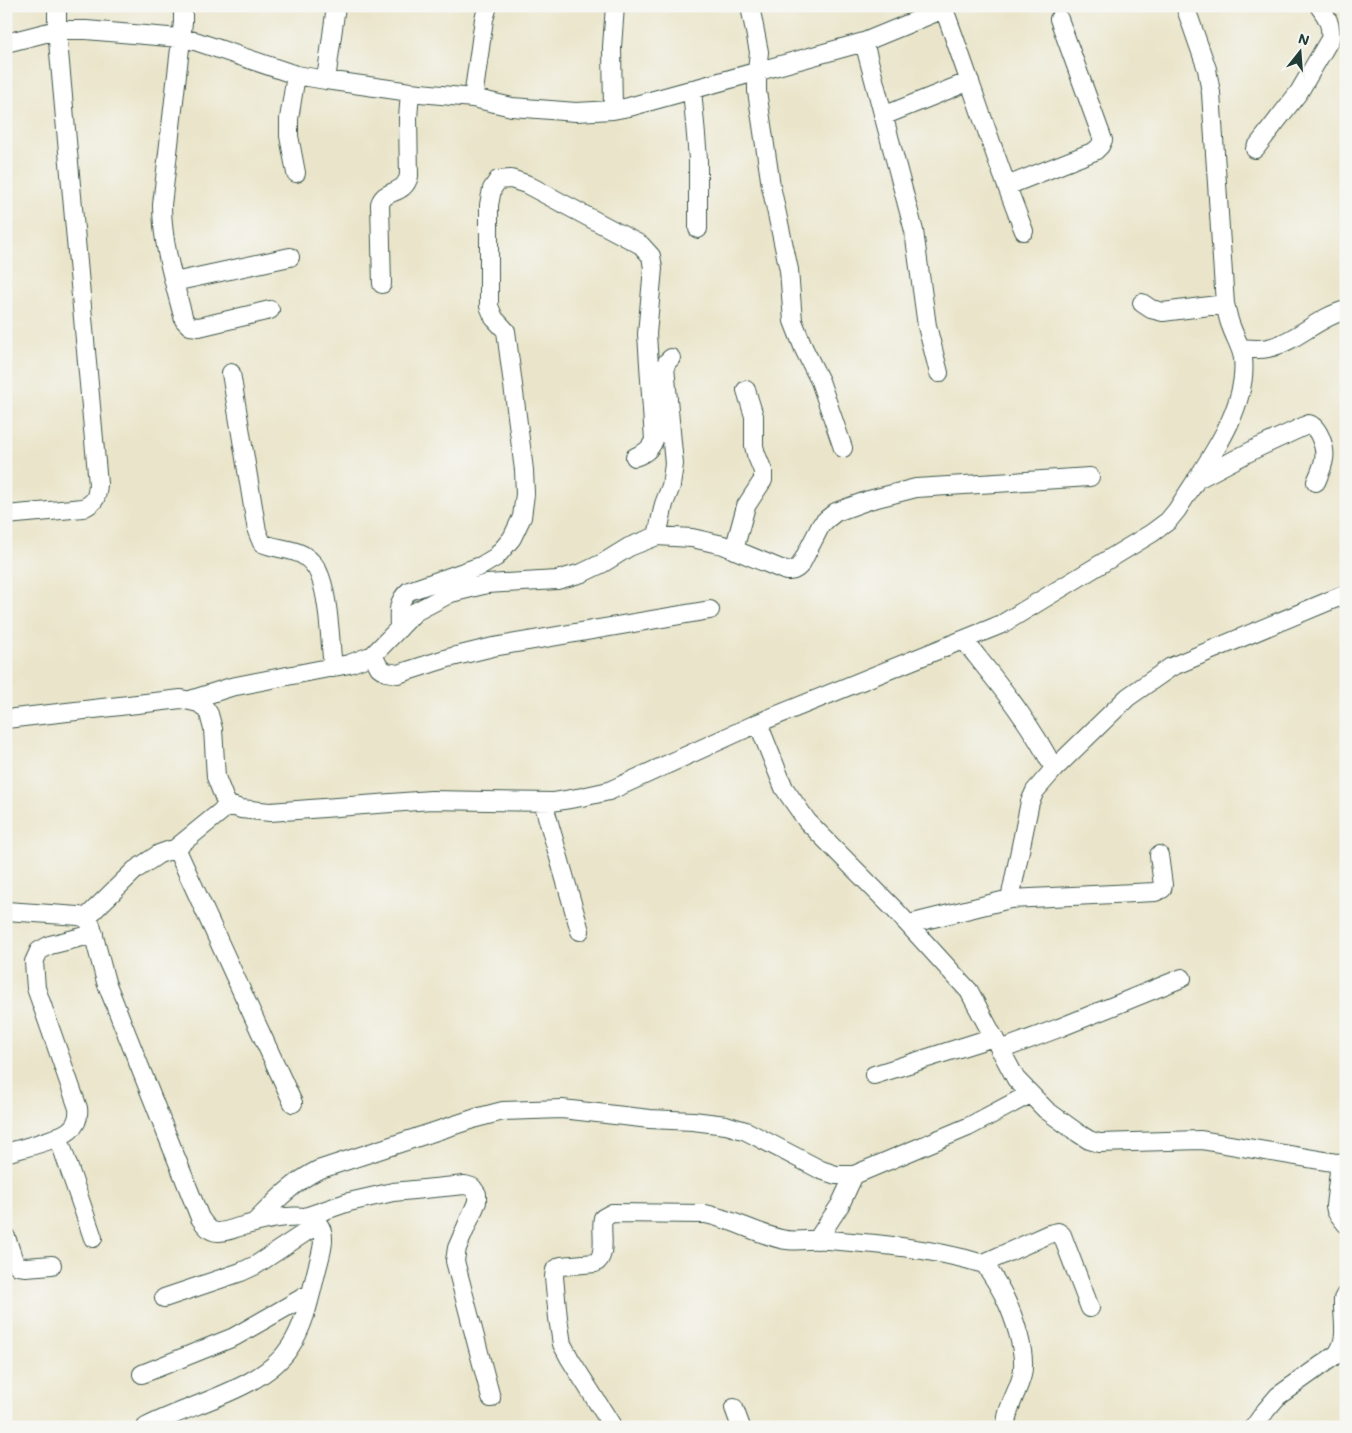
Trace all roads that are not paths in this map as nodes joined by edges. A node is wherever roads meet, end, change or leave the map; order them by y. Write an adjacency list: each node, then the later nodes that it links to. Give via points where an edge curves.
1 (57, 6): 11 (street)
2 (183, 6): 12 (street)
3 (336, 6): 17 (street)
4 (488, 6): 21 (street)
5 (615, 6): 22 (street)
6 (750, 6): 15 (street, via 759,52)
7 (1185, 6): 33 (street, via 1207,69 1211,93)
8 (1319, 6): 24 (street, via 1330,24 1330,39 1299,92)
9 (948, 17): 14 (street); 18 (street)
10 (1059, 19): 26 (street, via 1103,140 1096,151)
11 (57, 30): 12 (street); 13 (street); 46 (street, via 97,497 84,508)
12 (180, 38): 16 (street, via 195,40); 30 (street, via 162,205 162,224)
13 (6, 42)
14 (864, 42): 15 (street); 23 (street)
15 (757, 70): 19 (street); 41 (street, via 757,91 788,270 793,321 820,381)
16 (296, 75): 17 (street); 25 (street, via 289,120)
17 (326, 80): 20 (street)
18 (970, 81): 23 (street); 26 (street)
19 (692, 89): 22 (street); 27 (street, via 698,160)
20 (410, 92): 21 (street); 31 (street, via 409,176 403,188 386,196 380,204)
21 (473, 98): 22 (street, via 512,107 576,112)
22 (613, 110)
23 (883, 116): 39 (street, via 914,231 927,326)
24 (1255, 149)
25 (296, 173)
26 (1007, 186): 28 (street)
27 (698, 229)
28 (1024, 231)
29 (290, 257): 30 (street)
30 (174, 282): 34 (street, via 184,320 190,326 199,327)
31 (382, 284)
32 (1142, 303): 33 (street, via 1163,312)
33 (1225, 304): 36 (street)
34 (270, 310)
35 (1346, 310): 36 (street, via 1269,348)
36 (1241, 348): 44 (street, via 1243,375 1237,404 1230,424)
37 (671, 358): 47 (street, via 665,367 674,464)
38 (231, 373): 54 (street, via 257,531 262,543 301,554 312,562 320,575)
39 (939, 373)
40 (746, 390): 48 (street, via 754,416 756,454 764,475 746,506)
41 (843, 448)
42 (635, 457): 51 (street, via 651,448 654,440 647,334 653,268 651,256 642,245 526,184 510,179 498,180 492,189 489,205 489,306 494,318 506,331 524,470 522,517 512,538 496,557 481,566 409,590 401,598)
43 (1090, 476): 48 (street, via 916,488 869,500 826,518 801,564 792,571)
44 (1196, 481): 45 (street, via 1240,456 1309,424 1314,426 1324,452); 52 (street, via 1168,521 1152,533 1002,624)
45 (1316, 482)
46 (6, 515)
47 (657, 536): 48 (street, via 692,538); 51 (street, via 629,547 582,573 565,578 487,584 451,593 415,612)
48 (734, 550)
49 (1346, 594): 58 (street, via 1171,667 1128,697)
50 (710, 610): 53 (street, via 493,647 398,674 379,667)
51 (399, 629): 53 (street)
52 (964, 640): 57 (street); 58 (street, via 1025,719)
53 (373, 655): 54 (street)
54 (333, 668): 55 (street, via 231,687)
55 (190, 700): 56 (street); 60 (street, via 210,714 216,777)
56 (6, 719)
57 (758, 723): 59 (street, via 609,790); 65 (street, via 784,788 807,821)
58 (1054, 769): 63 (street, via 1030,802)
59 (544, 802): 60 (street, via 431,800 270,812); 67 (street)
60 (229, 805): 61 (street)
61 (176, 848): 66 (street, via 159,854 135,870); 72 (street)
62 (1159, 855): 63 (street, via 1162,890)
63 (1010, 899): 65 (street)
64 (6, 911): 66 (street, via 79,916)
65 (909, 924): 69 (street, via 970,991)
66 (90, 926): 73 (street, via 39,951 34,962 36,988 78,1108 76,1122 70,1130); 78 (street, via 106,982 200,1218 213,1232)
67 (580, 931)
68 (1182, 978): 69 (street, via 1059,1028)
69 (997, 1043): 70 (street); 71 (street, via 1016,1079)
70 (874, 1075)
71 (1030, 1094): 75 (street, via 1078,1133 1099,1143 1201,1140); 76 (street, via 968,1126)
72 (293, 1103)
73 (58, 1136): 74 (street); 81 (street)
74 (6, 1153)
75 (1343, 1162): 79 (street, via 1335,1206)
76 (854, 1175): 78 (street, via 836,1175 821,1170 746,1131 726,1125 562,1109 503,1111 318,1170 290,1188); 82 (street, via 840,1205)
77 (312, 1220): 78 (street, via 295,1216); 85 (street, via 322,1230 322,1251); 87 (street, via 256,1265); 90 (street, via 350,1202 393,1192 472,1187 477,1194 477,1202 457,1248 456,1261)
78 (254, 1223)
79 (1346, 1224)
80 (6, 1237): 84 (street, via 18,1266)
81 (93, 1238)
82 (817, 1240): 83 (street, via 922,1250); 92 (street, via 782,1239 705,1214 606,1215 602,1222 600,1261 561,1266 555,1270 554,1277 562,1344)
83 (984, 1263): 88 (street, via 1058,1232 1062,1235); 95 (street, via 1005,1297 1023,1352 1024,1367 1007,1413)
84 (52, 1265)
85 (311, 1292): 89 (street, via 234,1337); 93 (street, via 303,1323 278,1364 253,1381)
86 (1346, 1294): 96 (street, via 1343,1299 1344,1335 1337,1354 1278,1396)
87 (164, 1298)
88 (1090, 1308)
89 (142, 1374)
90 (491, 1398)
91 (734, 1408): 94 (street)
92 (611, 1424)
93 (146, 1427)
94 (741, 1427)
95 (1006, 1427)
96 (1254, 1427)

